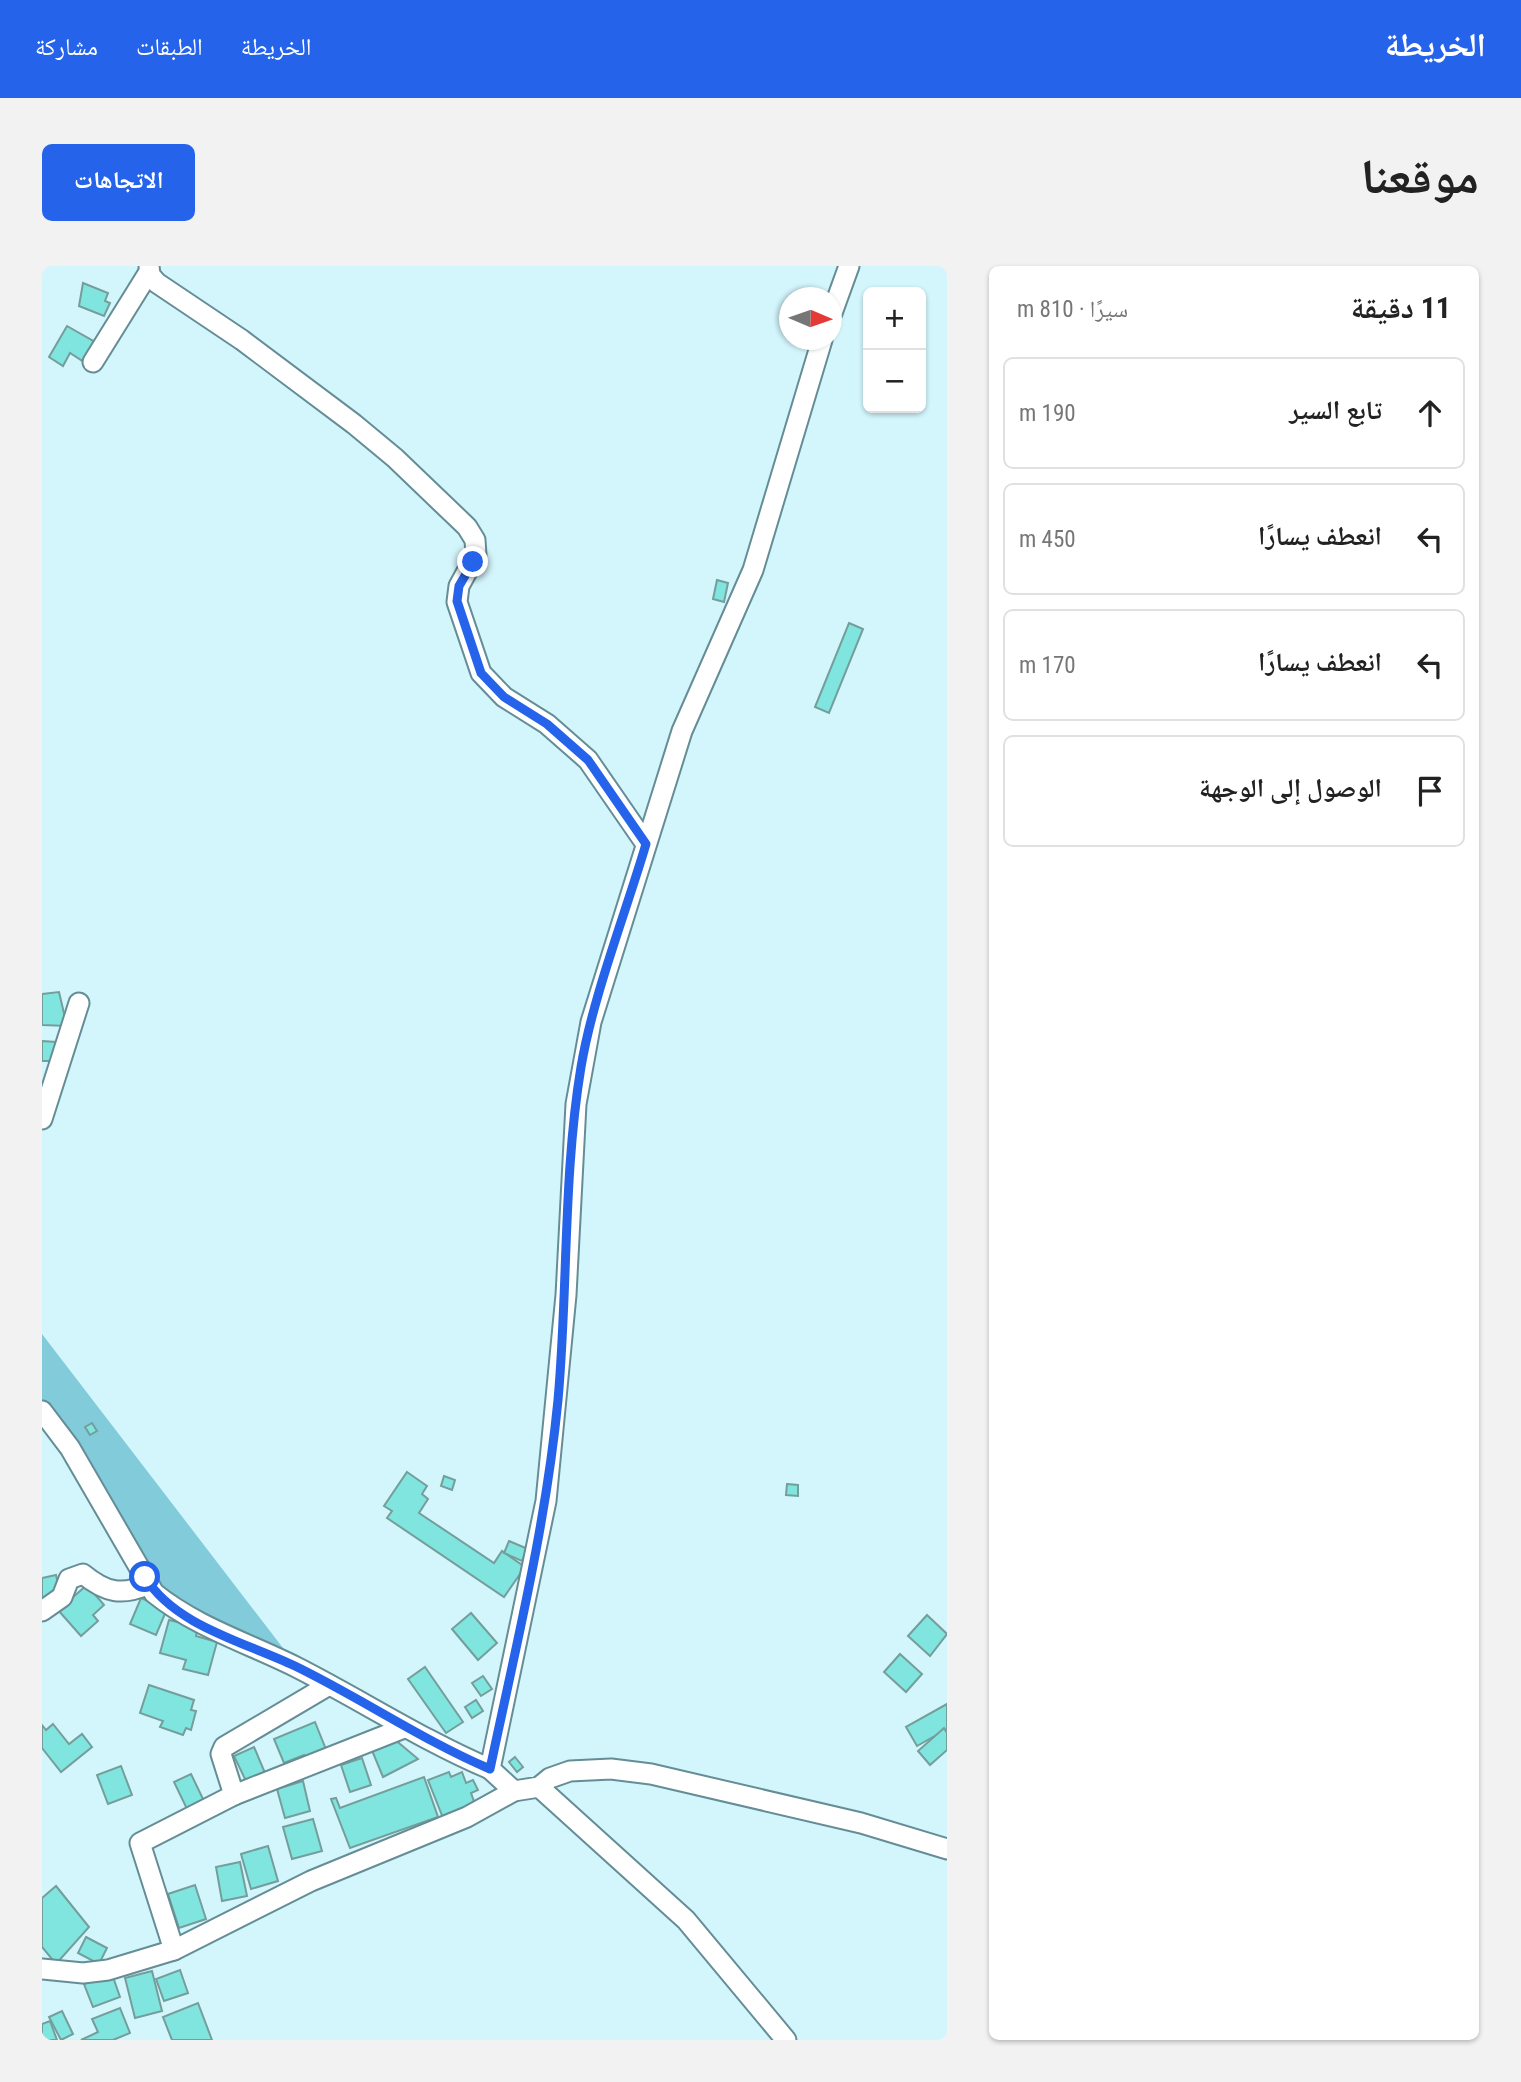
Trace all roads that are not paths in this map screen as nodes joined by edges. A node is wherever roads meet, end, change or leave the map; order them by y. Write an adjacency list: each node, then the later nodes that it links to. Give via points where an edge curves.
1 (849, 266): 3 (street)
2 (149, 269): 5 (street); 6 (street, via 157,283 354,424 467,527 475,540 476,555 459,586 457,601 481,673 504,697 538,718 588,760)
3 (841, 287)
4 (819, 350): 6 (street, via 753,570 682,732)
5 (93, 362)
6 (646, 844): 14 (street, via 581,1065 558,1401 546,1501)
7 (79, 1003): 8 (street)
8 (42, 1119)
9 (42, 1412): 10 (street, via 70,1448)
10 (149, 1584): 11 (street, via 130,1592 113,1592 83,1574 69,1579 62,1597); 12 (street, via 175,1610)
11 (42, 1611)
12 (329, 1685): 13 (street); 17 (street, via 224,1747 221,1754)
13 (404, 1728): 14 (street); 17 (street)
14 (490, 1769): 16 (street)
15 (539, 1787): 16 (street); 18 (street, via 570,1771 611,1769 651,1774 861,1823); 21 (street, via 686,1920)
16 (514, 1791): 19 (street, via 467,1817 311,1881)
17 (234, 1796): 19 (street, via 140,1843)
18 (947, 1849)
19 (174, 1950): 20 (street, via 108,1970)
20 (42, 1969)
21 (786, 2040)

